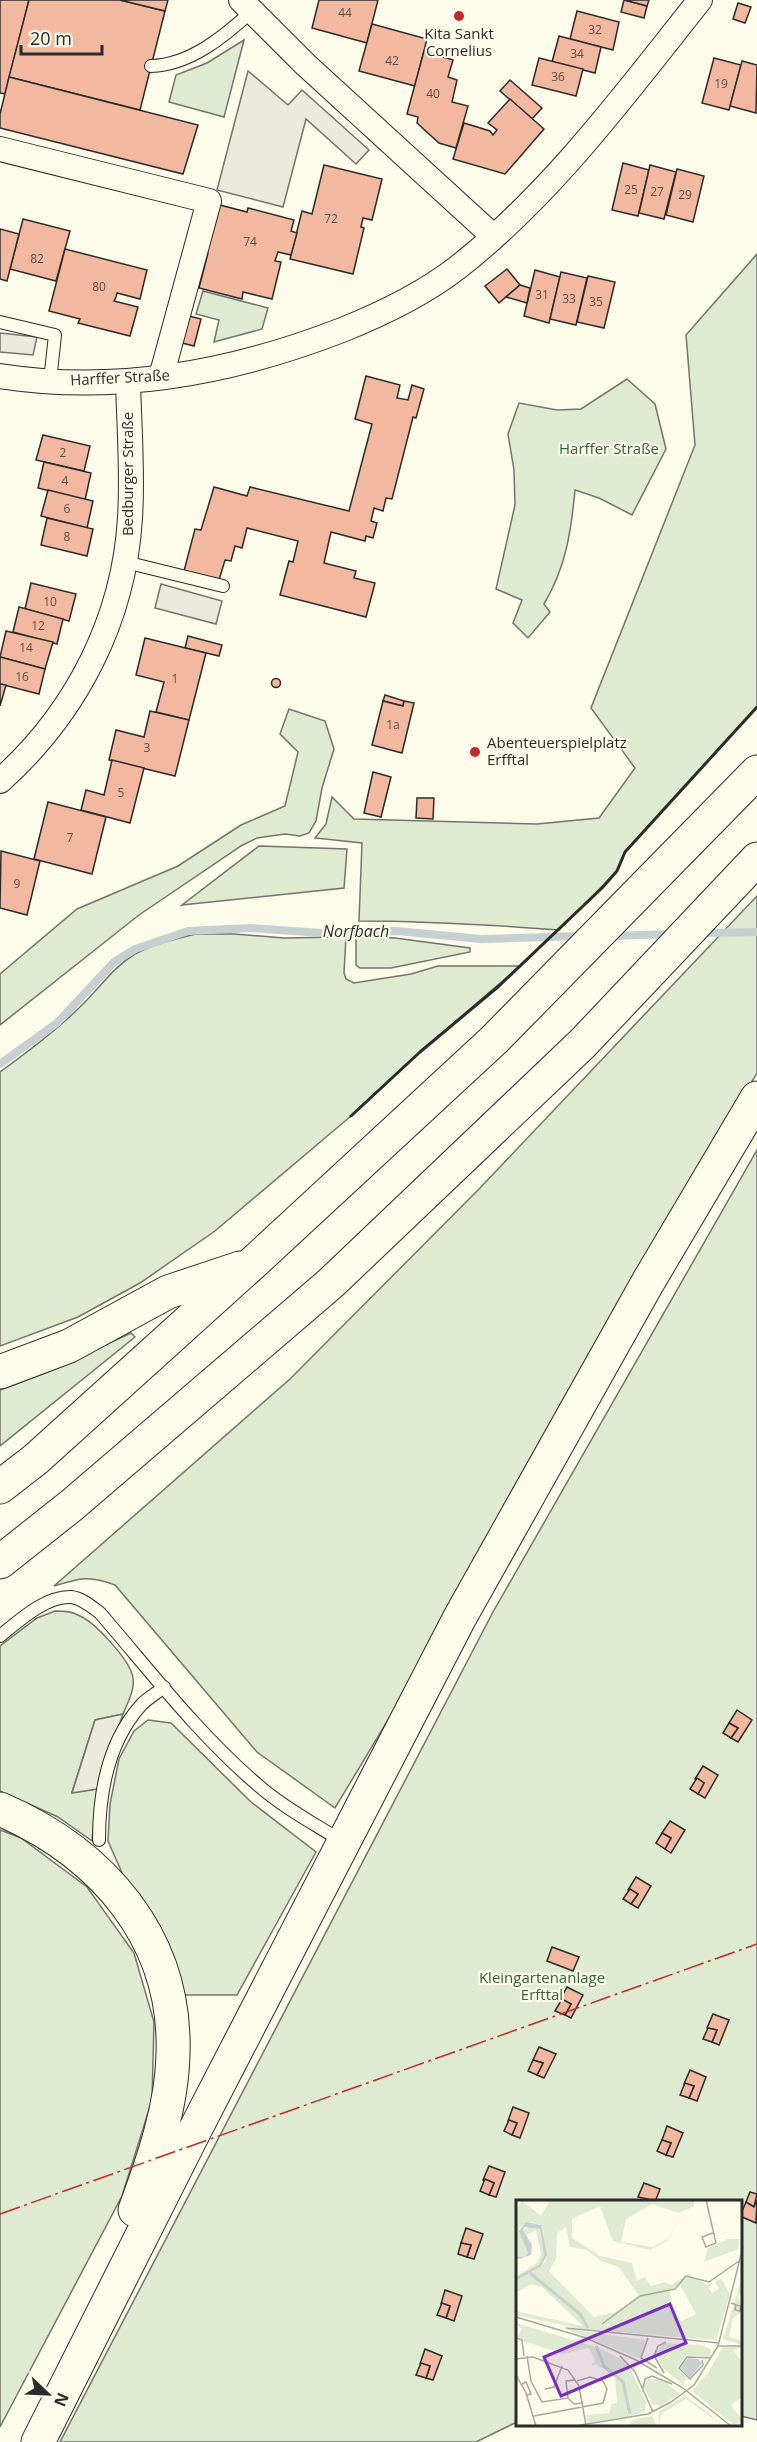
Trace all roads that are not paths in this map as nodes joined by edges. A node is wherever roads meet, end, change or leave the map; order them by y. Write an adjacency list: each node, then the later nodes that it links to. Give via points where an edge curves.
1 (700, 0): 5 (street, Harffer Straße, via 568,162)
2 (247, 6): 3 (lane, via 228,33 173,63); 5 (street)
3 (151, 66)
4 (0, 149): 8 (street, via 209,201)
5 (493, 236): 8 (street, Harffer Straße, via 456,268 379,315 256,358)
6 (0, 322): 9 (lane, via 56,335)
7 (0, 376): 9 (street, Harffer Straße)
8 (161, 377): 10 (street, Harffer Straße)
9 (50, 381): 10 (street, Harffer Straße)
10 (128, 381): 11 (street, Bedburger Straße, via 130,508)
11 (125, 561): 12 (lane); 14 (street, Bedburger Straße, via 108,627 86,673 40,742)
12 (224, 586)
13 (757, 772): 17 (highway, via 494,1040)
14 (0, 781)
15 (757, 859): 20 (highway, via 583,1043 331,1282)
16 (757, 1098): 25 (highway, via 552,1450 459,1619)
17 (253, 1263): 18 (highway, via 168,1292 69,1346); 19 (highway)
18 (0, 1372)
19 (0, 1487)
20 (0, 1562)
21 (0, 1636): 22 (lane, via 52,1601 72,1597 100,1613)
22 (164, 1687): 24 (lane, via 142,1704 121,1734 106,1771); 25 (lane, via 214,1745 259,1786)
23 (0, 1809): 26 (highway, via 55,1836 83,1858 117,1892 136,1919 165,1984 172,2019 173,2056 159,2135 132,2220)
24 (99, 1840)
25 (344, 1843): 27 (highway)
26 (14, 2442)
27 (38, 2442)

